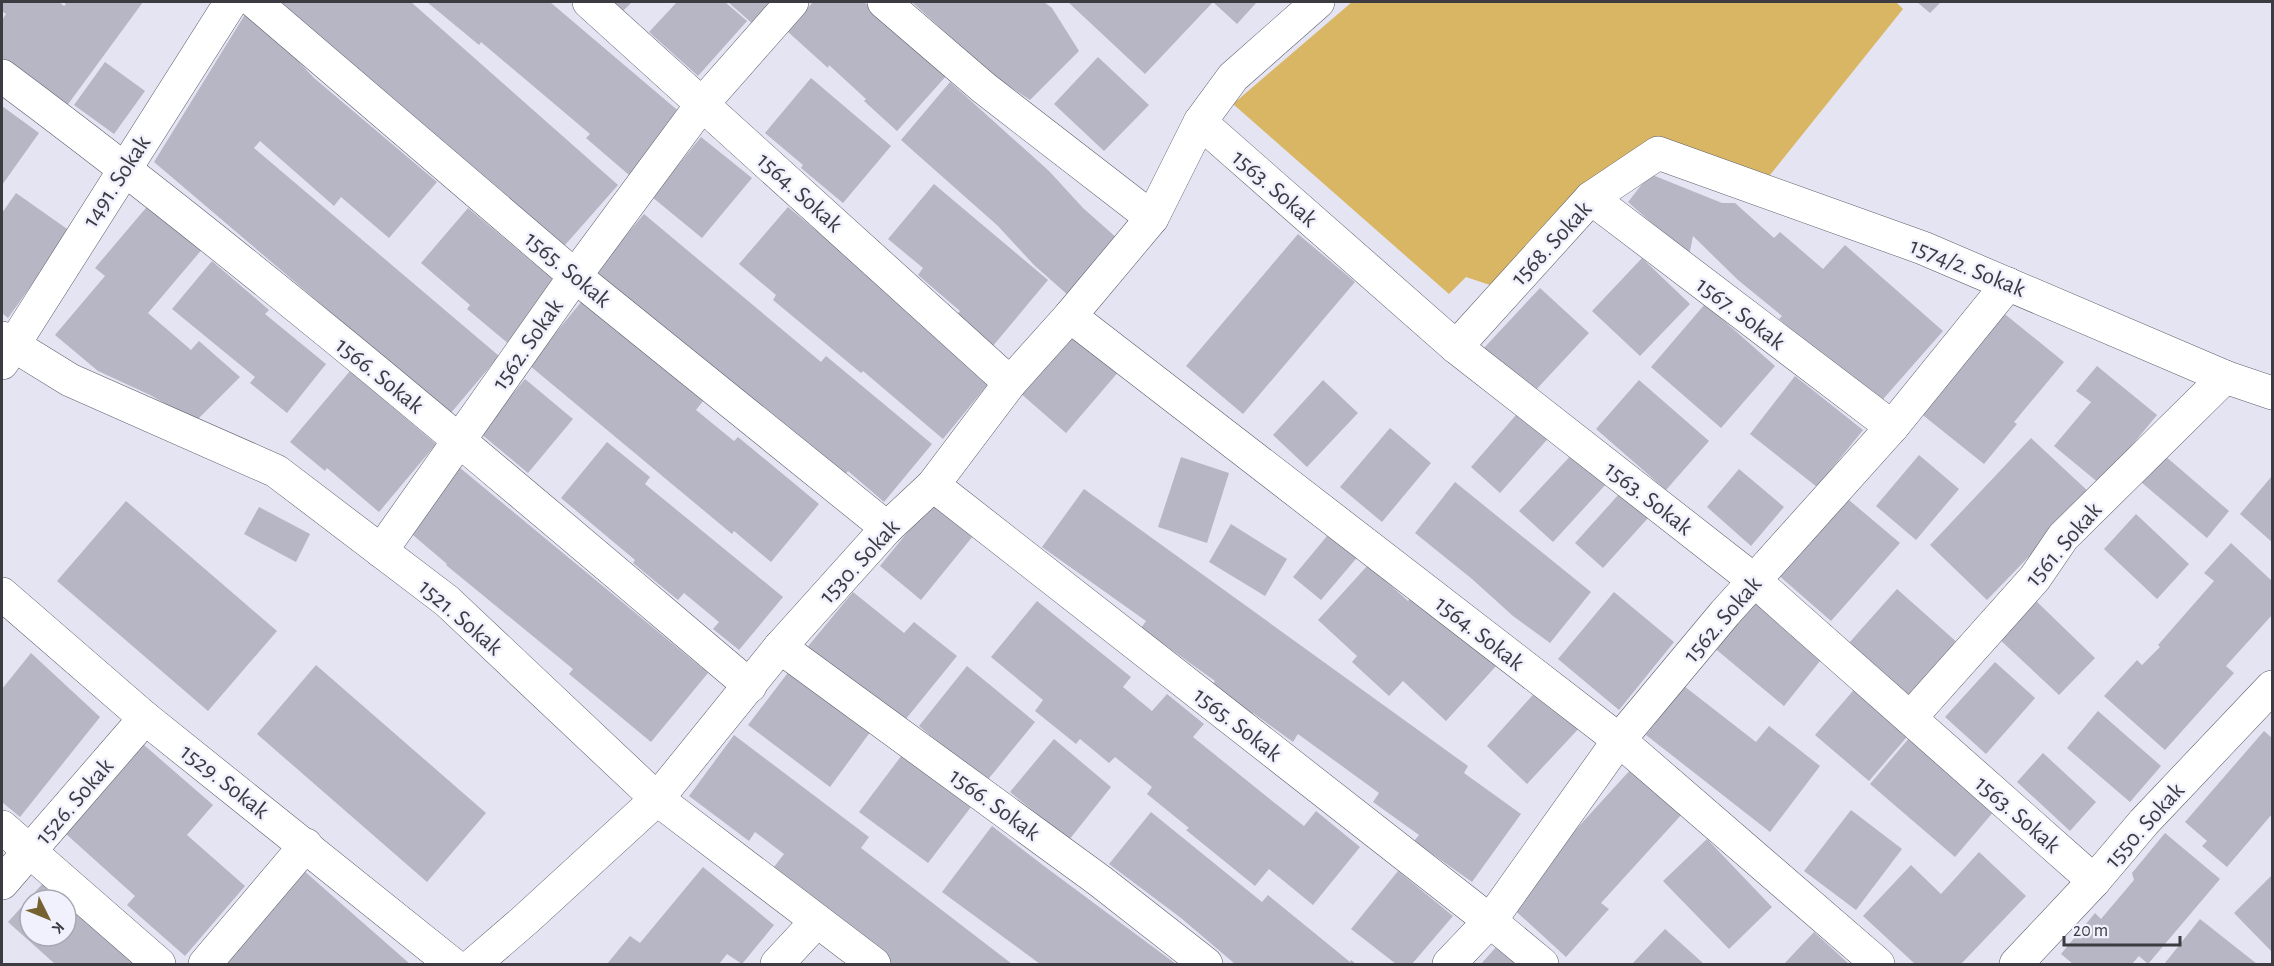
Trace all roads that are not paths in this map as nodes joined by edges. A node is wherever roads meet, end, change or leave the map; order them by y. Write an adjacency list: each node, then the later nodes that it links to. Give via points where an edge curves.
1 (231, 2): 11 (street, 1491. Sokak)
2 (255, 2): 14 (street, 1565. Sokak)
3 (589, 2): 8 (street, 1564. Sokak)
4 (792, 2): 8 (street, 1562. Sokak)
5 (884, 2): 13 (street, via 984,88)
6 (1318, 2): 9 (street, 1530. Sokak, via 1233,77)
7 (2, 76): 11 (street, 1566. Sokak)
8 (703, 103): 14 (street, 1562. Sokak); 20 (street, 1564. Sokak)
9 (1200, 122): 13 (street, 1530. Sokak); 17 (street, 1563. Sokak)
10 (1658, 153): 12 (street, 1568. Sokak); 15 (street, 1574/2. Sokak, via 1923,248)
11 (124, 167): 18 (street, 1491. Sokak); 23 (street, 1566. Sokak)
12 (1591, 198): 17 (street, 1568. Sokak); 22 (street, 1567. Sokak)
13 (1152, 218): 16 (street, 1530. Sokak)
14 (575, 276): 23 (street, 1562. Sokak); 25 (street, 1565. Sokak)
15 (2008, 284): 19 (street, 1574/2. Sokak); 22 (street, 1562. Sokak)
16 (1070, 316): 20 (street, 1530. Sokak); 34 (street, 1564. Sokak)
17 (1456, 347): 27 (street, 1563. Sokak)
18 (5, 349): 26 (street, 1521. Sokak, via 276,471)
19 (2225, 377): 21 (street, 1574/2. Sokak); 33 (street, 1561. Sokak, via 2063,537 2035,578)
20 (1010, 383): 24 (street, 1530. Sokak)
21 (2272, 393)
22 (1892, 427): 27 (street, 1562. Sokak)
23 (460, 441): 26 (street, 1562. Sokak); 30 (street, 1566. Sokak)
24 (933, 485): 25 (street, 1530. Sokak); 42 (street, 1565. Sokak)
25 (888, 528): 29 (street, 1530. Sokak)
26 (381, 551): 35 (street, 1521. Sokak, via 447,601)
27 (1755, 580): 33 (street, 1563. Sokak); 34 (street, 1562. Sokak)
28 (2, 594): 32 (street, 1529. Sokak)
29 (780, 647): 30 (street, 1530. Sokak); 49 (street, 1566. Sokak, via 1100,881)
30 (750, 686): 35 (street, 1530. Sokak)
31 (2272, 687): 39 (street, 1550. Sokak, via 2144,822)
32 (145, 718): 37 (street, 1529. Sokak); 38 (street, 1526. Sokak)
33 (1910, 718): 39 (street, 1563. Sokak)
34 (1618, 740): 42 (street, 1562. Sokak); 52 (street, 1564. Sokak)
35 (657, 798): 41 (street, 1521. Sokak); 46 (street, 1530. Sokak)
36 (2, 827): 38 (street)
37 (306, 845): 44 (street); 45 (street, 1529. Sokak)
38 (30, 852): 40 (street, 1526. Sokak); 43 (street)
39 (2094, 881): 53 (street, 1550. Sokak)
40 (2, 883)
41 (817, 921): 47 (street); 48 (street, 1521. Sokak)
42 (1490, 921): 50 (street, 1562. Sokak); 51 (street, 1565. Sokak)
43 (159, 964)
44 (205, 964)
45 (452, 964)
46 (474, 964)
47 (777, 964)
48 (874, 964)
49 (1206, 964)
50 (1449, 964)
51 (1542, 964)
52 (1878, 964)
53 (2016, 964)

